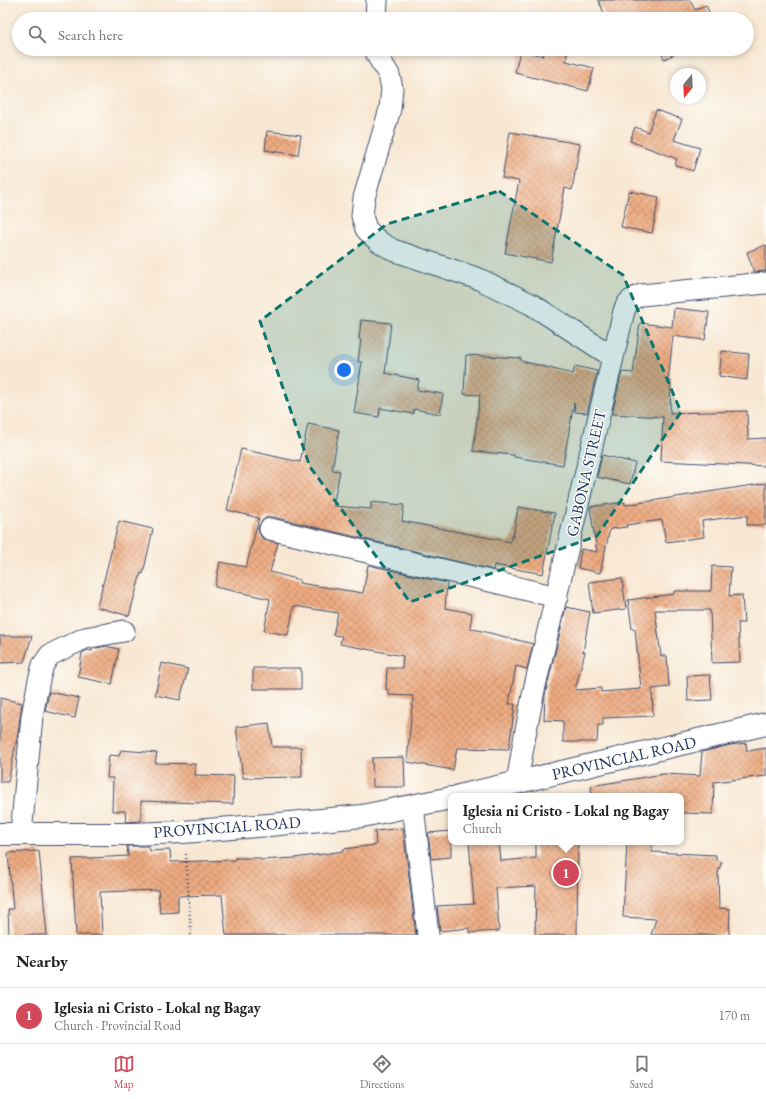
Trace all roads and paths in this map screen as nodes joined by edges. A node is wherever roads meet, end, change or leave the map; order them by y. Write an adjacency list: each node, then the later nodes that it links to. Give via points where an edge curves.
1 (377, 0): 2 (street)
2 (376, 12)
3 (377, 56): 5 (street, via 389,75 392,88 390,109 364,198 362,216 366,230 393,250 479,280 531,304)
4 (766, 284): 5 (street, GABONA STREET, via 641,295 633,298 627,303 624,311)
5 (613, 357): 7 (street, GABONA STREET)
6 (270, 529): 7 (street)
7 (557, 597): 10 (street, GABONA STREET, via 534,690)
8 (124, 631): 16 (street, via 85,638 50,655 43,665 32,716)
9 (766, 724): 10 (main road, PROVINCIAL ROAD)
10 (517, 783): 11 (main road, PROVINCIAL ROAD)
11 (472, 793)
12 (448, 799): 13 (main road, PROVINCIAL ROAD)
13 (413, 806): 14 (main road, PROVINCIAL ROAD, via 362,816); 18 (street)
14 (183, 832): 16 (main road, PROVINCIAL ROAD); 17 (path)
15 (0, 834): 16 (main road, PROVINCIAL ROAD)
16 (21, 834)
17 (191, 935)
18 (428, 935)

